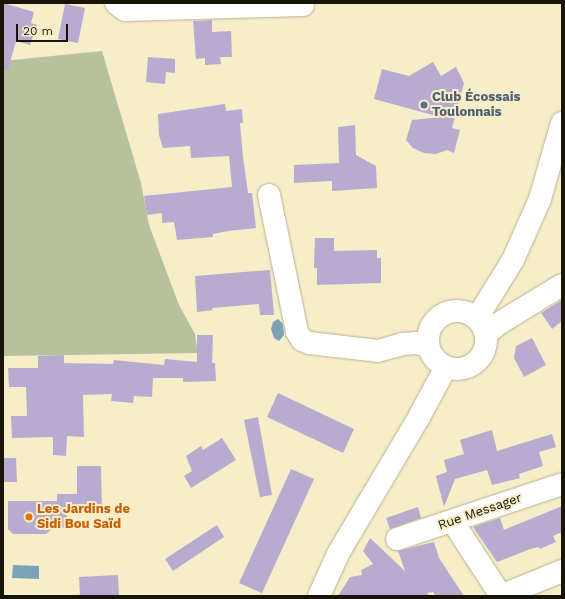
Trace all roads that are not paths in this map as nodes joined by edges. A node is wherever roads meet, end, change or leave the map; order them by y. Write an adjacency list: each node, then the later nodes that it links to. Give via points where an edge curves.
1 (116, 3): 2 (street, via 125,10)
2 (303, 5)
3 (562, 123): 6 (street, via 537,206)
4 (269, 195): 7 (street, via 297,332 302,340 309,343 378,350 403,344 416,343)
5 (562, 285): 6 (street, via 498,324)
6 (482, 327): 7 (street, via 463,311 443,313 435,319 428,331); 8 (street, via 482,355 475,363 466,368)
7 (428, 346): 8 (street, via 435,360)
8 (446, 367): 13 (street, via 339,552)
9 (562, 484): 10 (street, Rue Messager)
10 (453, 522): 11 (street, Rue Messager); 14 (street)
11 (397, 539)
12 (562, 572): 14 (street)
13 (319, 596)
14 (501, 596)

